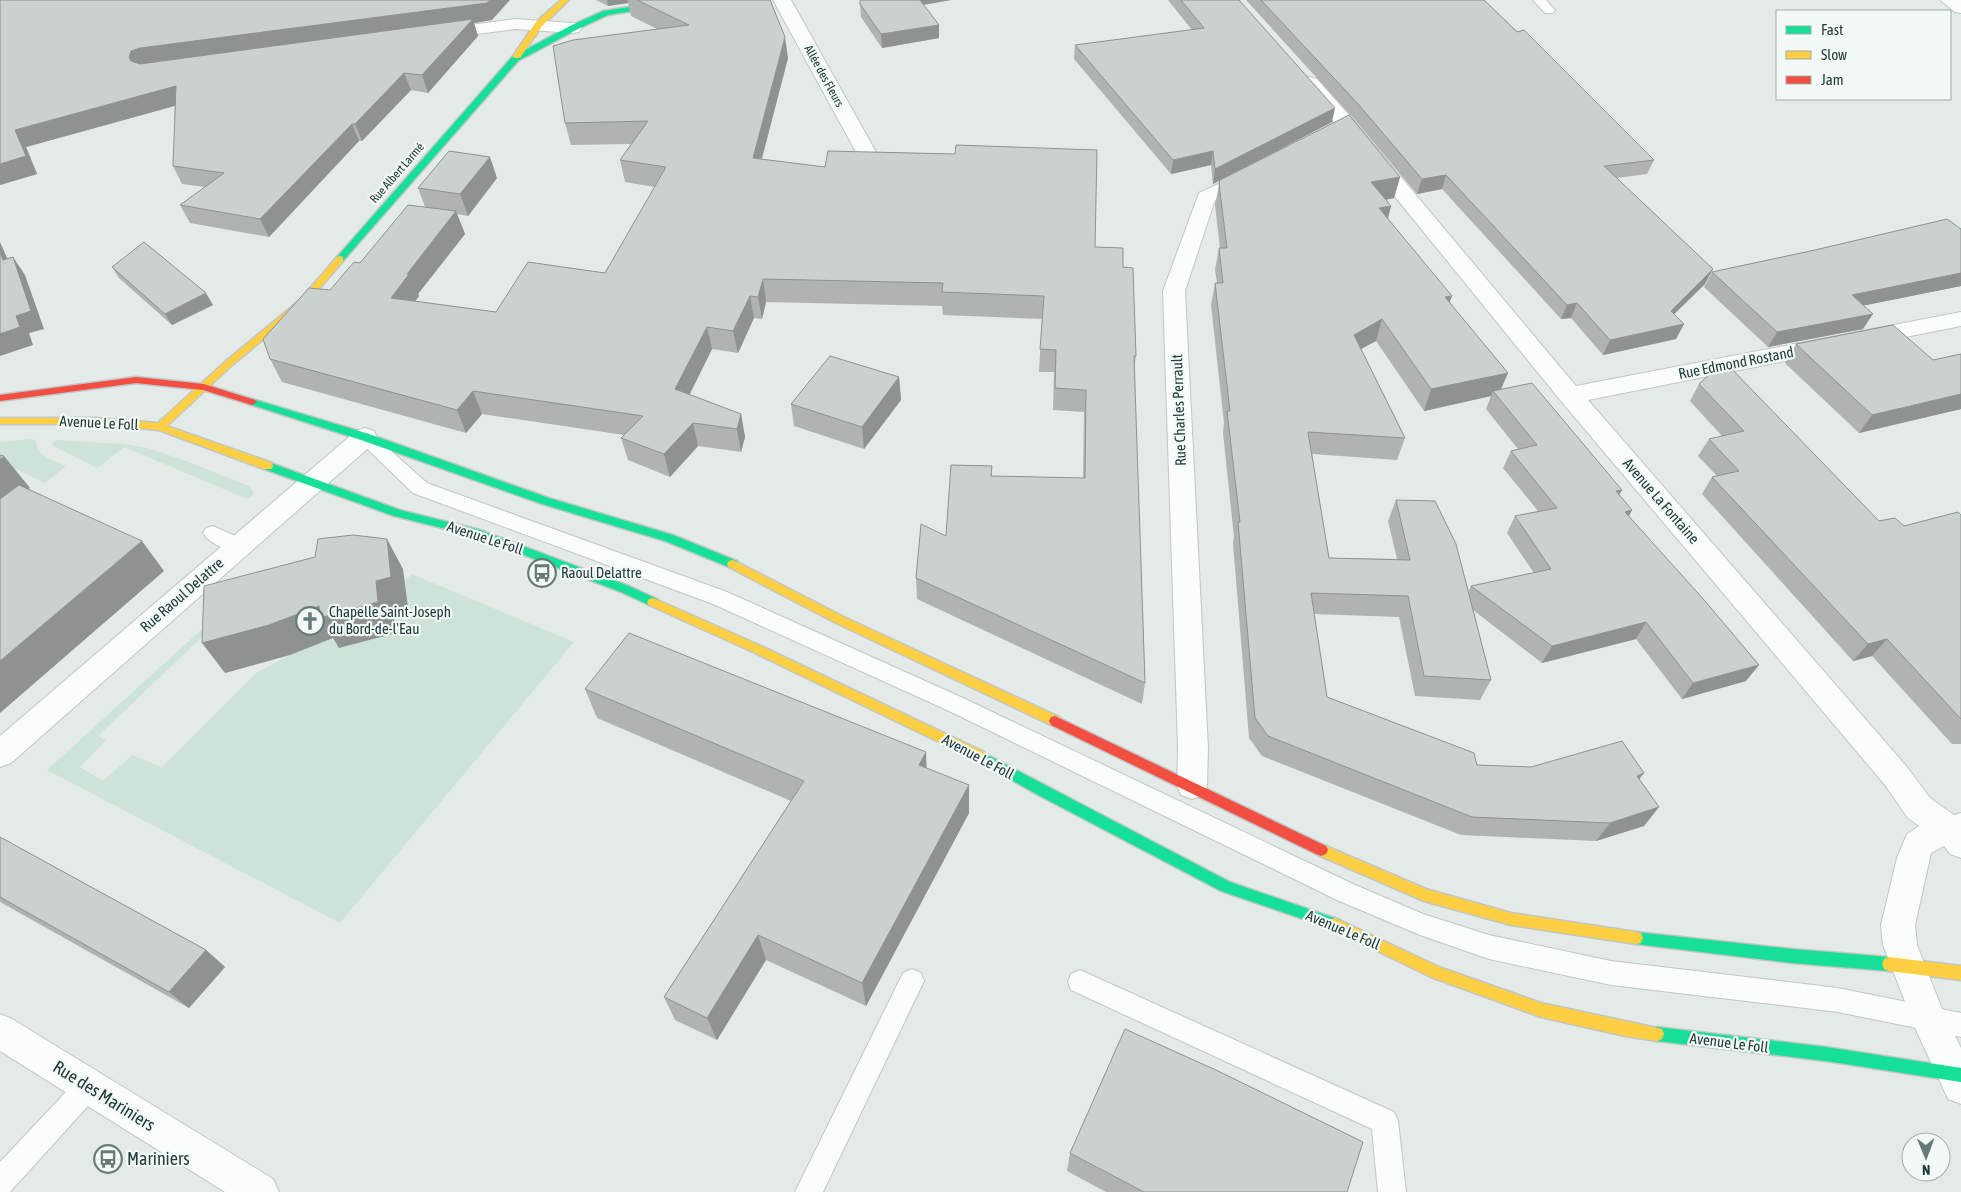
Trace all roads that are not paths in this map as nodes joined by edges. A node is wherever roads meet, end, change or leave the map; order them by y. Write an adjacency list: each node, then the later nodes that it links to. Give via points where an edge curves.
1 (689, 0): 8 (main road, Rue Albert Larmé)
2 (782, 0): 13 (street, Allée des Fleurs)
3 (1539, 0): 7 (lane)
4 (1949, 0): 5 (street)
5 (1961, 8)
6 (571, 10): 8 (main road, Rue Albert Larmé); 8 (main road); 9 (street); 9 (main road); 11 (main road, Rue Albert Larmé)
7 (1549, 10)
8 (606, 13)
9 (539, 24): 10 (street, via 515,24); 11 (main road)
10 (416, 37)
11 (515, 60): 16 (main road, Rue Albert Larmé, via 303,302)
12 (1294, 66): 17 (street, Avenue La Fontaine, via 1338,129)
13 (866, 152)
14 (1268, 166): 26 (street, Rue Charles Perrault, via 1206,198 1174,291)
15 (1961, 319): 17 (street, Rue Edmond Rostand)
16 (204, 386): 18 (main road, Avenue Le Foll, via 136,380); 20 (main road, Rue Albert Larmé); 21 (main road, Avenue Le Foll)
17 (1570, 395): 27 (street, Avenue La Fontaine, via 1896,776 1919,808)
18 (0, 398)
19 (0, 421): 20 (main road, Avenue Le Foll, via 94,421)
20 (160, 427): 22 (main road, Avenue Le Foll)
21 (365, 436): 22 (street, Rue Raoul Delattre); 26 (main road, Avenue Le Foll, via 546,501 669,538 744,569 840,620); 32 (lane, Avenue Le Foll, via 420,488 720,598 1160,801 1344,892 1420,924 1489,947 1611,972 1838,1000)
22 (315, 481): 24 (street, Rue Raoul Delattre); 34 (main road, Avenue Le Foll, via 398,512 476,533 625,589 980,756 1226,886 1325,920 1436,972 1541,1010 1625,1028 1826,1054)
23 (213, 533): 24 (lane)
24 (239, 546): 25 (street, Rue Raoul Delattre)
25 (0, 754)
26 (1192, 786): 28 (main road, Avenue Le Foll, via 1424,895 1511,919 1656,941)
27 (1958, 833): 28 (street, Avenue La Fontaine, via 1929,836 1918,844 1898,925)
28 (1907, 965): 29 (main road, Avenue Le Foll); 32 (street, Avenue La Fontaine)
29 (1961, 973)
30 (912, 981): 38 (lane)
31 (1080, 982): 39 (lane, via 1385,1121)
32 (1945, 1022): 34 (street, Avenue La Fontaine)
33 (0, 1031): 35 (street, Rue des Mariniers)
34 (1959, 1078)
35 (88, 1087): 36 (lane); 37 (street, Rue des Mariniers)
36 (0, 1182)
37 (260, 1192)
38 (808, 1192)
39 (1392, 1192)

